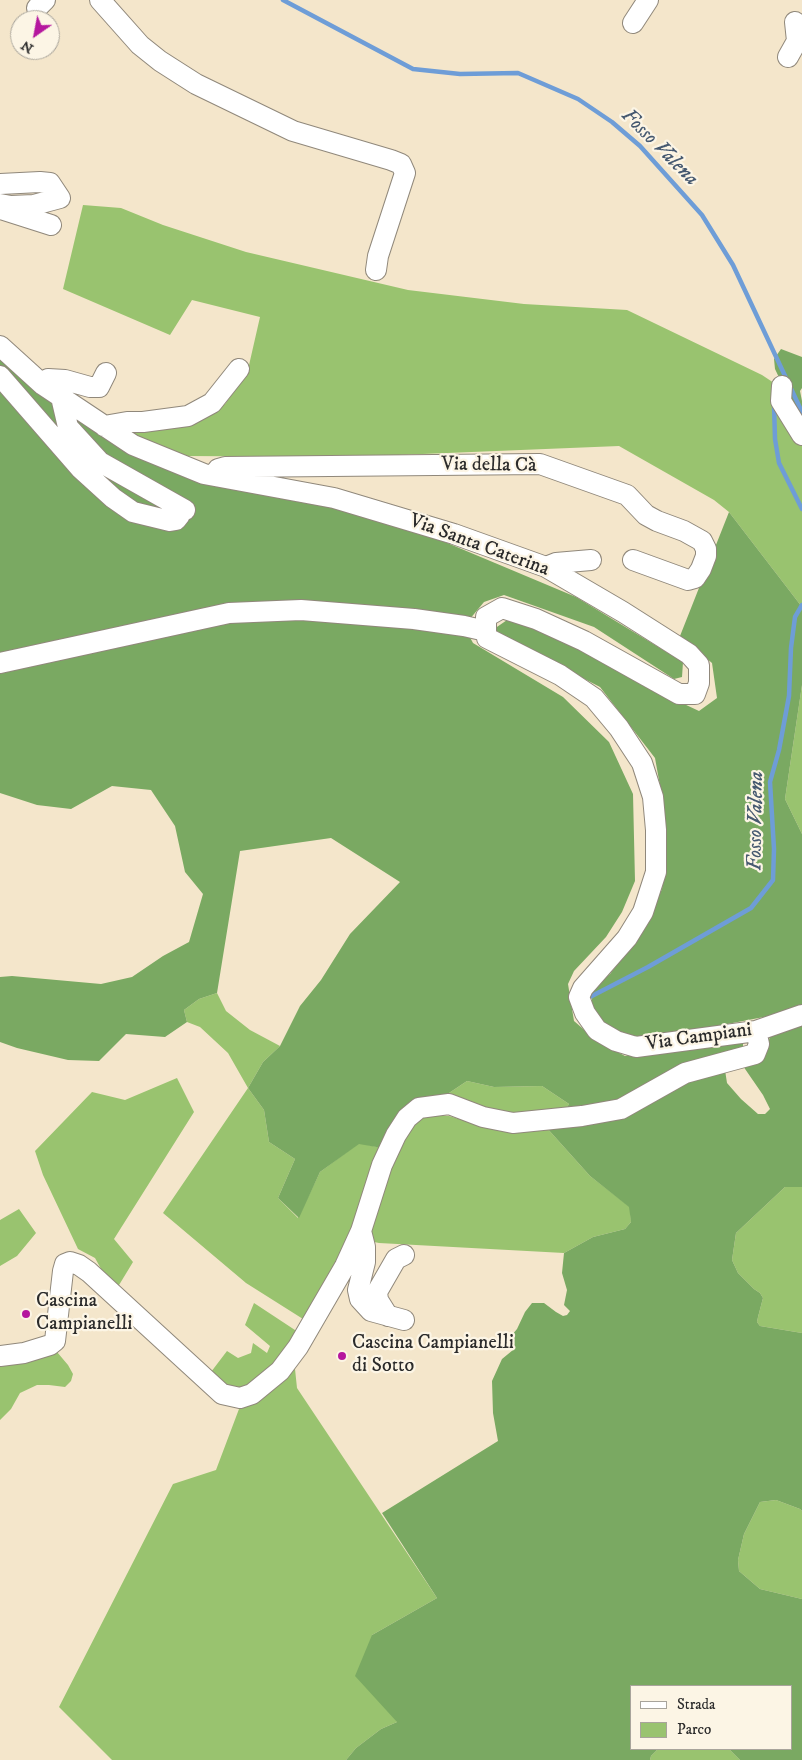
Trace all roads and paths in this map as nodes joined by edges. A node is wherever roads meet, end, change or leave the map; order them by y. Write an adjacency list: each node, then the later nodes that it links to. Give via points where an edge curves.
1 (100, 0): 10 (street, via 160,62 196,84 293,130 401,164 405,173)
2 (648, 0): 3 (street)
3 (633, 23)
4 (799, 24): 5 (street, via 797,41)
5 (788, 57)
6 (0, 184): 7 (street, via 50,183 60,198 34,205)
7 (0, 204)
8 (0, 208): 9 (street)
9 (51, 225)
10 (376, 270)
11 (0, 346): 15 (street, Via Santa Caterina)
12 (239, 369): 18 (street, via 212,403 188,416)
13 (106, 373): 15 (street, via 99,387 48,379)
14 (0, 376): 17 (street, via 80,468 113,498 133,512 176,520 182,508 100,462 68,427)
15 (43, 385): 17 (street, Via Santa Caterina)
16 (782, 386): 19 (street, via 781,401)
17 (61, 397): 18 (street, Via Santa Caterina)
18 (104, 426): 20 (street, Via Santa Caterina, via 133,445)
19 (802, 435)
20 (204, 474): 22 (street, Via della Cà, via 225,467 540,464 628,494 646,515 684,530 702,541 706,549 701,569 695,578 688,580); 23 (street, Via Santa Caterina, via 334,498 454,534)
21 (591, 560): 23 (street)
22 (634, 560)
23 (546, 567): 24 (street, Via Santa Caterina, via 689,654 699,666 695,694 679,694 670,690 584,641 502,608 486,617)
24 (486, 631): 25 (street, via 414,619 301,610 229,613); 27 (street, Via Campiani, via 487,638 560,675 594,698 620,728 642,762 653,796 656,872 643,912 627,938 575,998 585,1013 597,1030 636,1047)
25 (0, 663)
26 (802, 1015): 27 (street, Via Campiani)
27 (756, 1031): 28 (street, via 759,1044 755,1054 685,1073 621,1109 513,1123 483,1117 448,1104 420,1108 406,1118 396,1135 382,1165)
28 (361, 1232): 29 (street, via 366,1262 358,1290 360,1299 371,1311 396,1318 378,1300 377,1292 396,1259); 30 (street, via 298,1347 280,1371 252,1394 240,1398 222,1394 89,1272 70,1262 63,1271 55,1341 24,1353)
29 (404, 1255)
30 (0, 1356)

